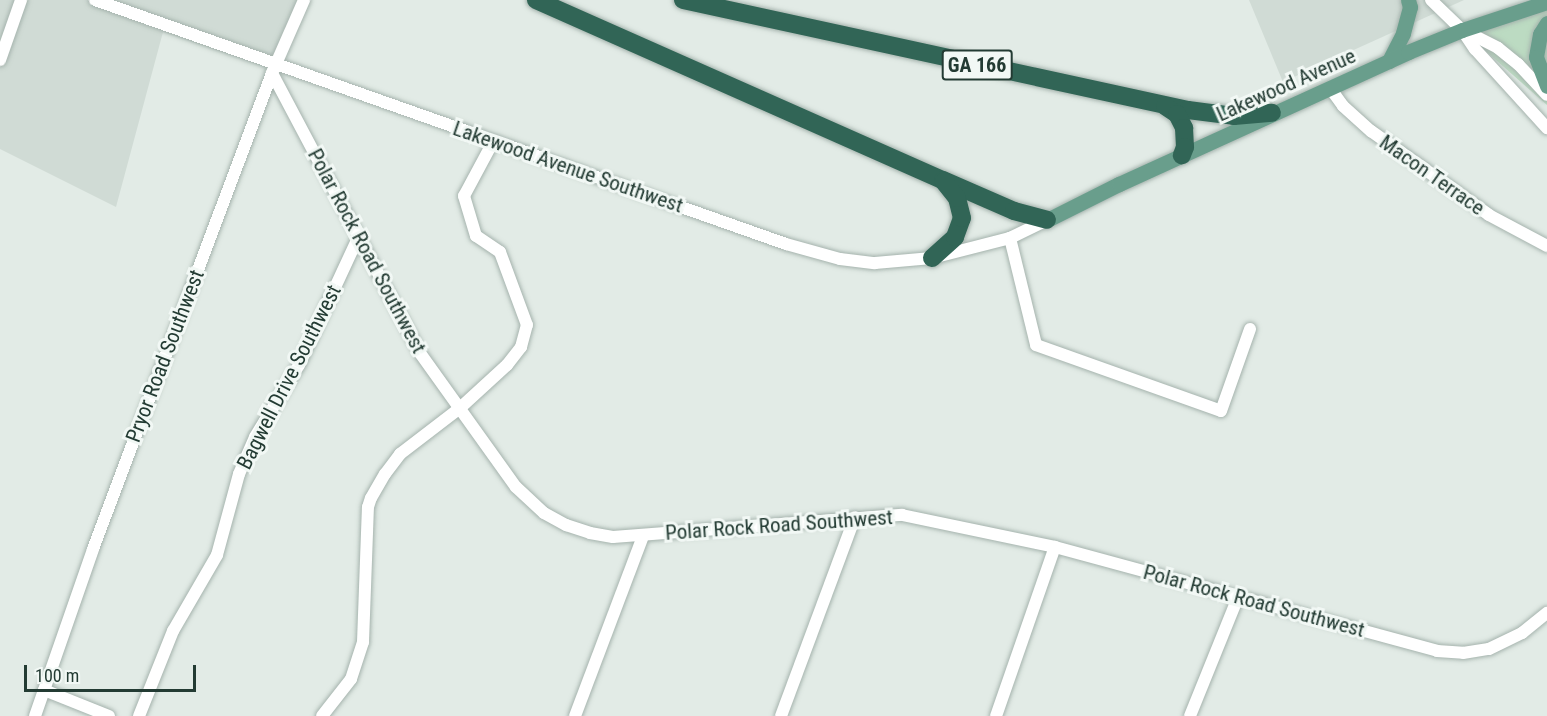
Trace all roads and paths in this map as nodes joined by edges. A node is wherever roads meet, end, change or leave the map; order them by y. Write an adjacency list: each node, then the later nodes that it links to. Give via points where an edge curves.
1 (21, 0): 11 (street)
2 (95, 0): 13 (street, Lakewood Avenue Southwest)
3 (304, 0): 13 (street, Pryor Road Southwest)
4 (536, 0): 22 (highway)
5 (683, 0): 17 (highway, GA 166)
6 (1408, 0): 12 (main road, via 1403,33)
7 (1431, 0): 10 (street)
8 (1547, 2): 10 (main road, Lakewood Avenue)
9 (1547, 23): 14 (main road, via 1540,34 1536,57)
10 (1462, 30): 12 (main road, Lakewood Avenue); 16 (street, via 1498,48); 19 (street)
11 (0, 60)
12 (1389, 61): 15 (main road, Lakewood Avenue)
13 (274, 68): 20 (street, Lakewood Avenue Southwest); 24 (street, Polar Rock Road Southwest); 35 (street, Pryor Road Southwest)
14 (1547, 86)
15 (1330, 88): 18 (main road, Lakewood Avenue); 26 (street, Macon Terrace, via 1343,106 1371,131 1489,215)
16 (1547, 95)
17 (1164, 105): 18 (highway, GA 166, via 1219,115); 21 (highway, via 1177,114 1184,128)
18 (1272, 113): 21 (main road, Lakewood Avenue)
19 (1547, 129)
20 (493, 142): 27 (street, Lakewood Avenue Southwest, via 826,255 874,263); 29 (street, via 464,196 476,236 500,252 527,325 514,356)
21 (1182, 155): 23 (main road, Lakewood Avenue)
22 (943, 180): 23 (highway, via 1009,209); 27 (highway, via 957,198 962,218 955,237)
23 (1047, 220): 25 (street, Lakewood Avenue Southwest)
24 (359, 236): 29 (street, Polar Rock Road Southwest, via 420,353); 38 (street, Bagwell Drive Southwest, via 299,365 255,437 239,474 217,555 172,631)
25 (1010, 238): 27 (street, Lakewood Avenue Southwest); 28 (street, via 1036,345 1221,411)
26 (1547, 246)
27 (932, 258)
28 (1250, 329)
29 (460, 408): 31 (street, Polar Rock Road Southwest, via 516,487 544,513 590,534); 39 (street, via 400,454 371,498 363,642 351,679)
30 (855, 517): 31 (street, Polar Rock Road Southwest); 32 (street, Polar Rock Road Southwest, via 902,515); 41 (street)
31 (643, 536): 40 (street)
32 (1055, 547): 33 (street, Polar Rock Road Southwest); 42 (street)
33 (1238, 597): 34 (street, Polar Rock Road Southwest, via 1437,651 1463,653 1506,642); 43 (street)
34 (1547, 613)
35 (44, 690): 36 (street, Pryor Road Southwest); 37 (street)
36 (35, 716)
37 (109, 716)
38 (139, 716)
39 (322, 716)
40 (575, 716)
41 (781, 716)
42 (996, 716)
43 (1190, 716)

